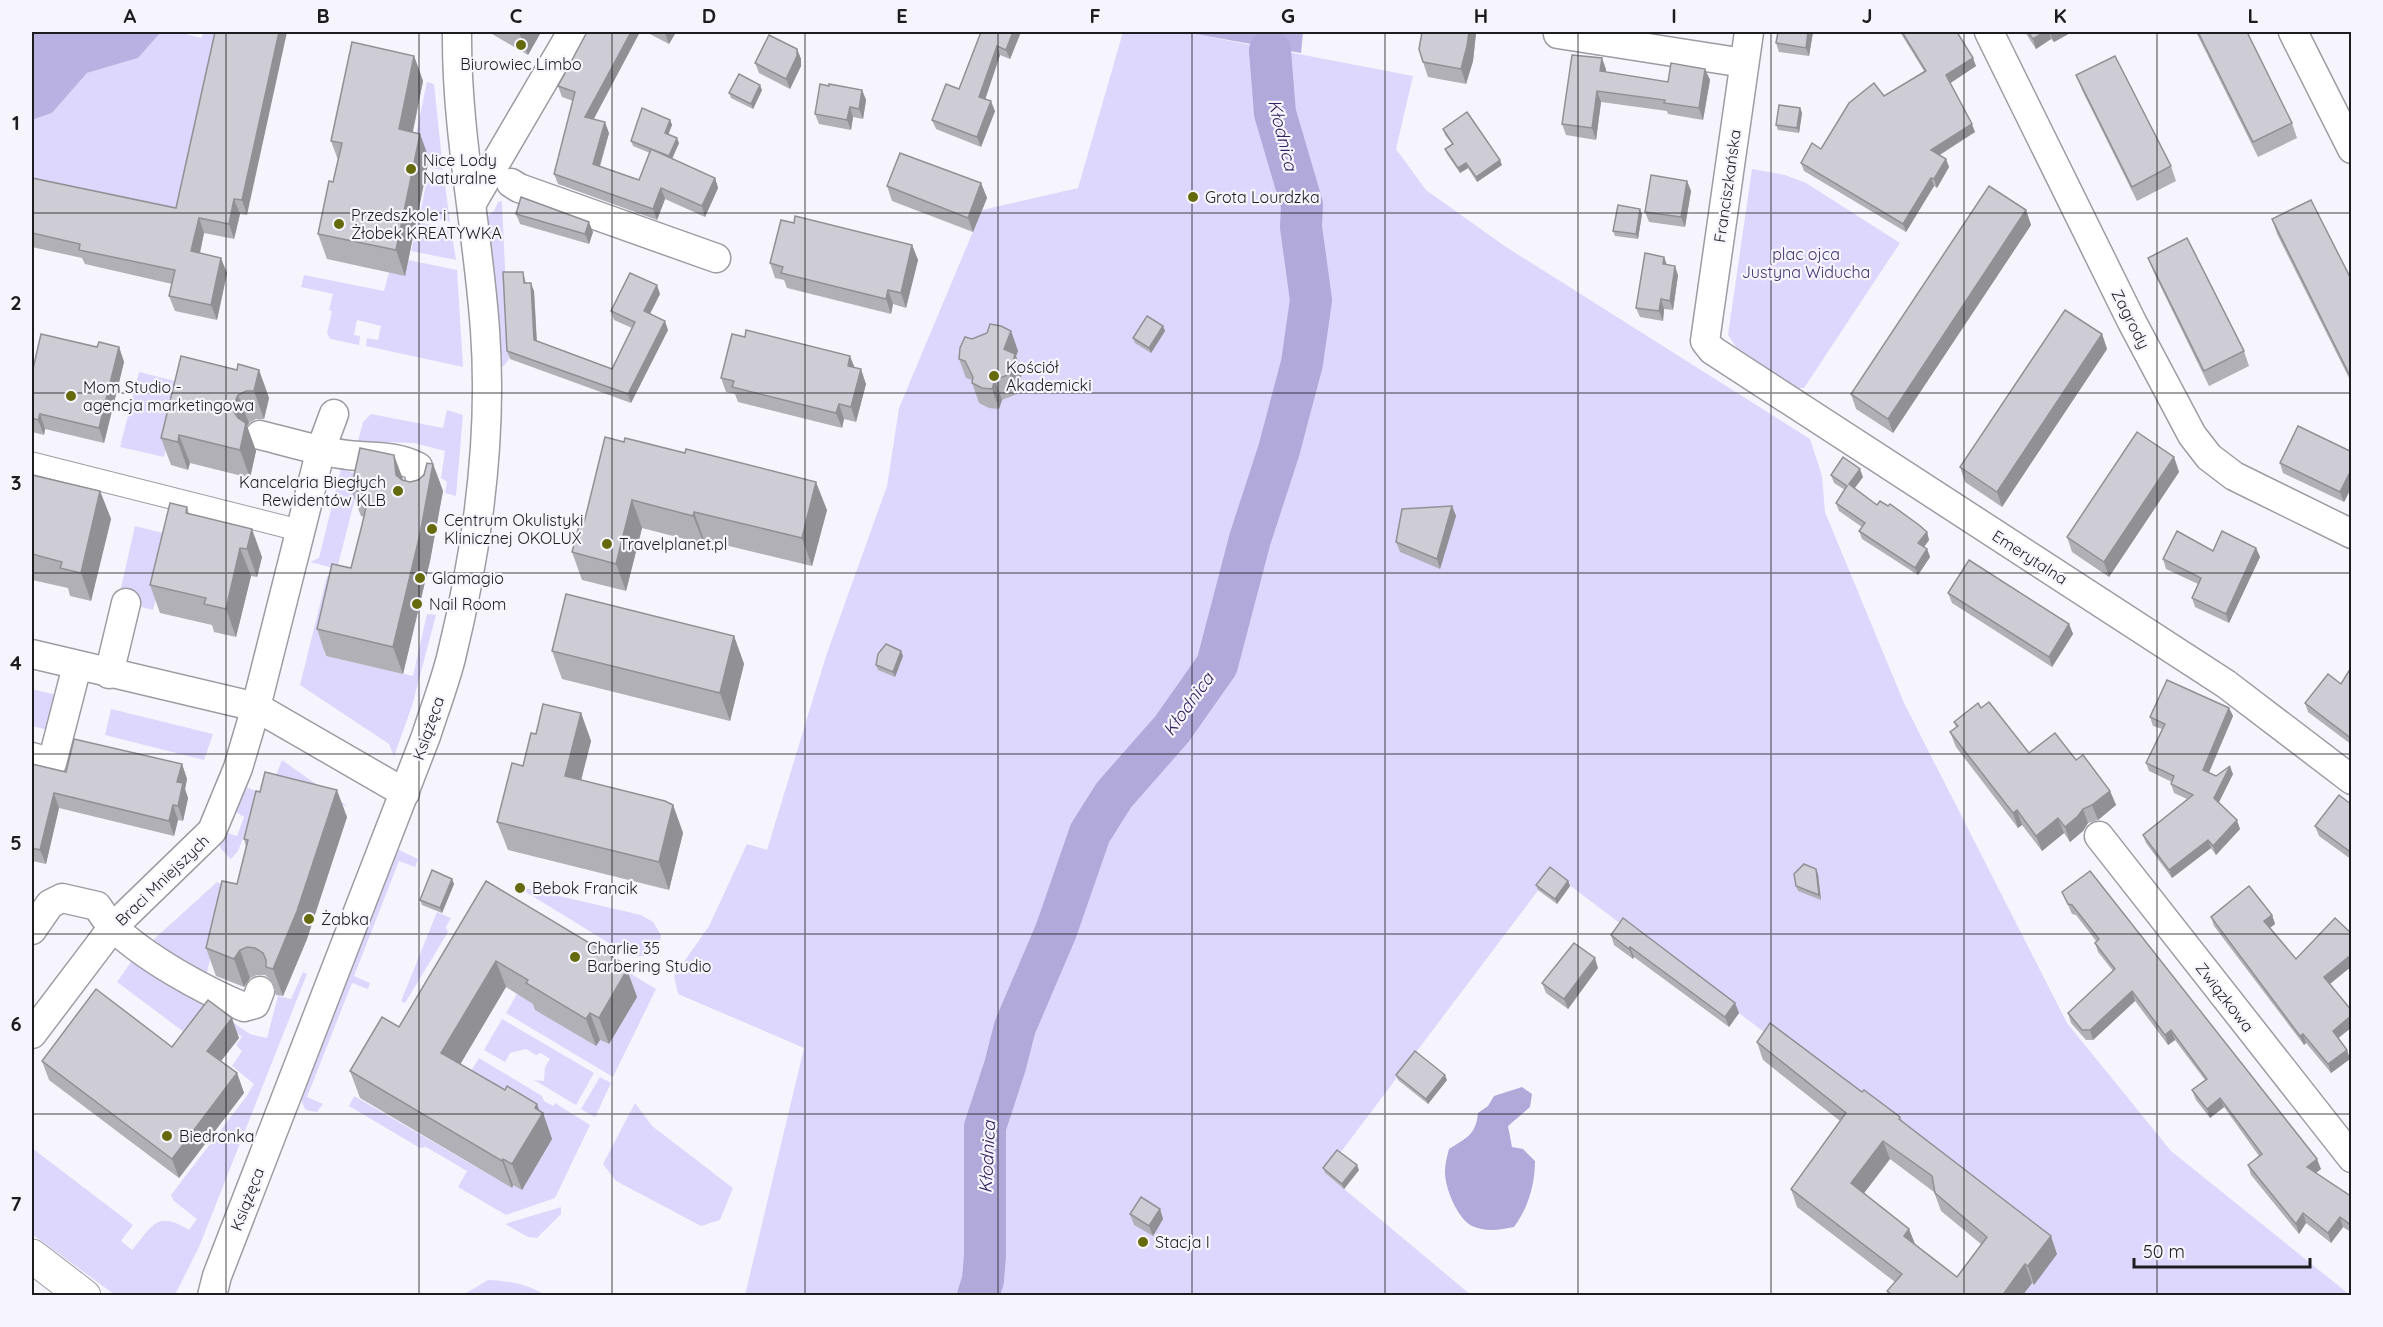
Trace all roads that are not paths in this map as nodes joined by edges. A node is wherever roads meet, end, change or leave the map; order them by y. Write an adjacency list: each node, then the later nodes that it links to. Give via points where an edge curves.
1 (457, 32): 9 (street, Książęca)
2 (572, 32): 10 (street)
3 (1749, 32): 7 (street, Franciszkańska)
4 (1989, 32): 21 (street, Zagrody, via 2192,435 2209,457 2234,476)
5 (2293, 32): 8 (street)
6 (1558, 34): 7 (street)
7 (1744, 63): 14 (street, Franciszkańska)
8 (2352, 149)
9 (465, 150): 10 (street); 12 (street, Książęca)
10 (499, 156): 12 (street)
11 (511, 183): 13 (street)
12 (472, 203): 29 (street, Książęca, via 485,332 487,405 481,490 469,577 450,661)
13 (717, 258)
14 (1708, 345): 28 (street, Emerytalna, via 2226,684)
15 (334, 414): 17 (street, Braci Mniejszych)
16 (260, 435): 17 (street)
17 (321, 449): 19 (street, via 409,462 418,467); 20 (street, Braci Mniejszych)
18 (32, 463): 20 (street)
19 (420, 493)
20 (302, 531): 26 (street, Braci Mniejszych)
21 (2352, 534)
22 (126, 603): 25 (street)
23 (32, 654): 24 (street)
24 (77, 666): 25 (street); 27 (street, via 52,763)
25 (110, 674): 26 (street)
26 (256, 707): 29 (street); 31 (street, Braci Mniejszych, via 238,768 212,831)
27 (32, 757)
28 (2352, 780)
29 (405, 794): 37 (street, Książęca)
30 (2099, 836): 35 (street, Związkowa)
31 (112, 927): 32 (street, via 97,906 62,898 50,904); 33 (street, via 157,960 244,1008 255,1004); 34 (street, Braci Mniejszych)
32 (32, 930)
33 (260, 991)
34 (32, 1034)
35 (2352, 1158)
36 (32, 1256): 38 (street)
37 (209, 1289)
38 (84, 1296)

